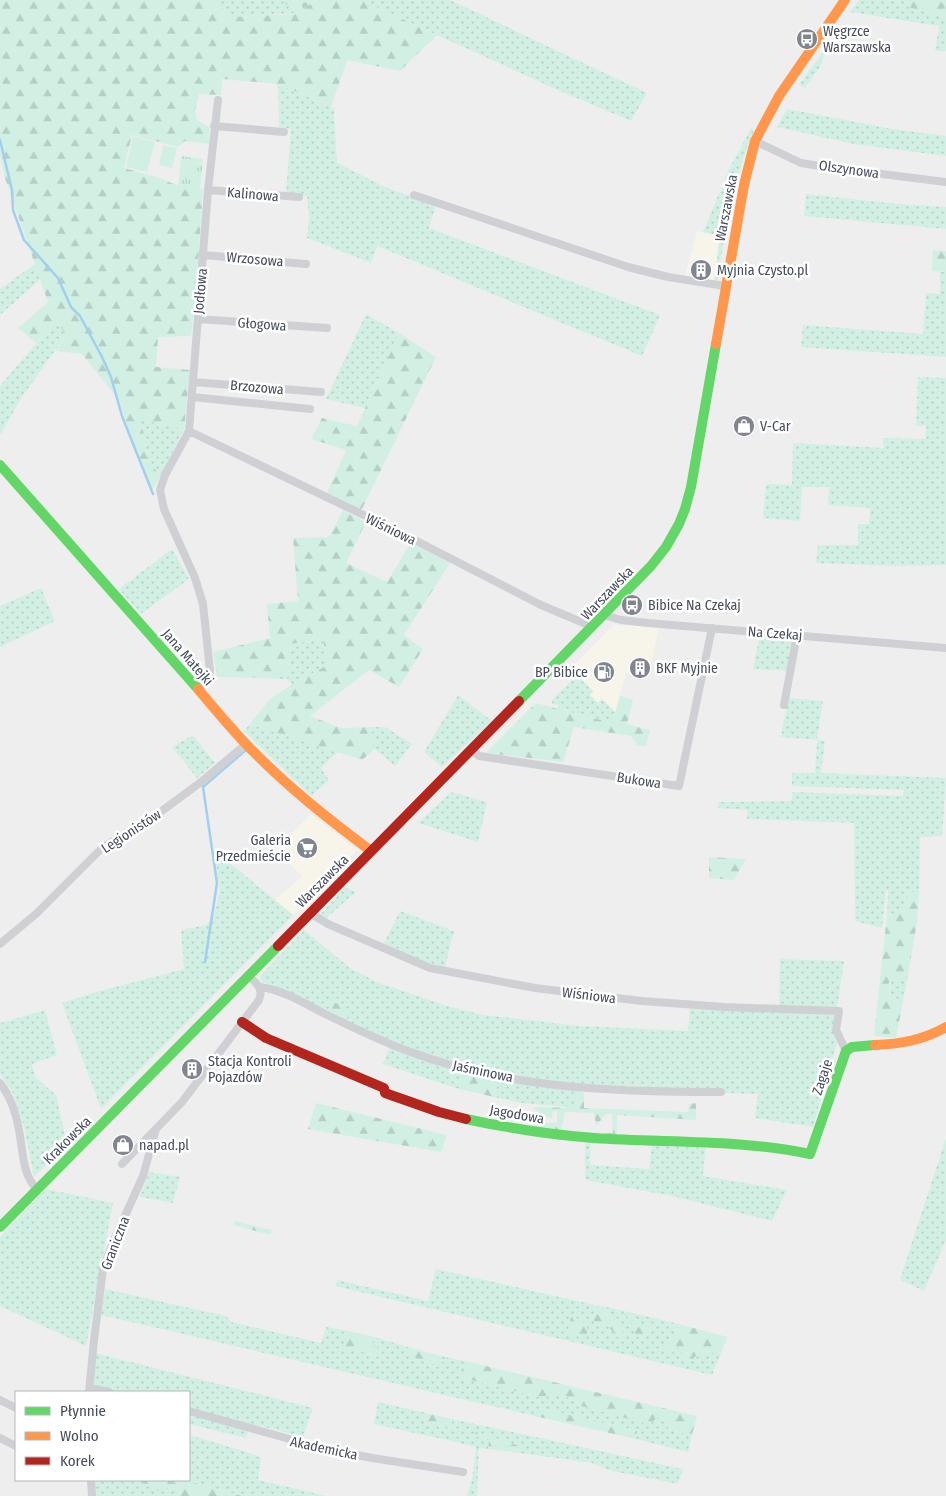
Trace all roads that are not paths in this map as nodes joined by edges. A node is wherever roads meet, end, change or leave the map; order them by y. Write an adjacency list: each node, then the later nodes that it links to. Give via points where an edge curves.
1 (845, 0): 5 (main road, Warszawska, via 779,96)
2 (218, 100): 3 (street, Jodłowa)
3 (214, 126): 4 (street); 7 (street, Jodłowa)
4 (284, 132)
5 (756, 142): 6 (street, Olszynowa, via 801,163); 12 (main road, Warszawska, via 744,185)
6 (946, 182)
7 (208, 190): 9 (street, Kalinowa); 10 (street, Jodłowa)
8 (414, 195): 12 (street, via 628,267)
9 (298, 197)
10 (203, 255): 11 (street, Wrzosowa); 13 (street, Jodłowa)
11 (306, 264)
12 (725, 286): 21 (main road, Warszawska, via 685,509 672,539 661,554)
13 (198, 319): 14 (street, Głogowa); 15 (street, Jodłowa)
14 (327, 328)
15 (193, 382): 16 (street, Brzozowa); 17 (street, Jodłowa)
16 (321, 392)
17 (192, 397): 18 (street, Brzozowa); 19 (street, Jodłowa)
18 (310, 409)
19 (189, 431): 22 (street, Wiśniowa, via 541,605); 26 (street, Jodłowa, via 160,490 164,509 203,604 210,671 209,679)
20 (0, 465): 26 (main road, Jana Matejki)
21 (604, 615): 22 (main road, Warszawska); 23 (street, Na Czekaj, via 622,620)
22 (592, 627): 29 (main road, Warszawska)
23 (712, 628): 24 (street, Na Czekaj); 29 (street, Bukowa, via 680,786 479,756)
24 (797, 635): 25 (street, Na Czekaj); 27 (street)
25 (946, 648)
26 (198, 689): 28 (main road, Jana Matejki)
27 (784, 705)
28 (246, 744): 30 (main road, Jana Matejki, via 281,779); 32 (street, Legionistów, via 159,813 102,848 37,913)
29 (471, 750): 30 (main road, Warszawska)
30 (371, 851): 31 (main road, Warszawska)
31 (310, 913): 33 (main road, Warszawska); 37 (street, Wiśniowa, via 430,968 535,988 642,1002 839,1011 836,1030)
32 (0, 944)
33 (248, 976): 34 (street); 38 (main road, Warszawska)
34 (260, 986): 35 (street, Graniczna, via 259,1000); 40 (street, Jaśminowa, via 275,989 408,1052 480,1072 578,1087)
35 (242, 1022): 41 (street, Graniczna, via 182,1102); 42 (main road, Jagodowa, via 266,1038 384,1088 385,1093 457,1117 530,1131 612,1139 763,1144)
36 (946, 1027): 37 (main road, Zagaje, via 906,1044 852,1047)
37 (846, 1051): 42 (main road, Zagaje)
38 (154, 1072): 44 (main road, Krakowska)
39 (0, 1083): 44 (street, via 12,1101 27,1175)
40 (722, 1092)
41 (156, 1129): 43 (street, Graniczna); 46 (street, Graniczna, via 143,1176 105,1264)
42 (810, 1154)
43 (122, 1164)
44 (37, 1190): 45 (main road, Krakowska)
45 (0, 1227)
46 (90, 1390)
47 (0, 1400): 48 (street)
48 (15, 1408)
49 (190, 1412): 52 (street, Akademicka, via 318,1447)
50 (0, 1438): 51 (street)
51 (15, 1446)
52 (463, 1472)
53 (91, 1481): 54 (street)
54 (92, 1496)

